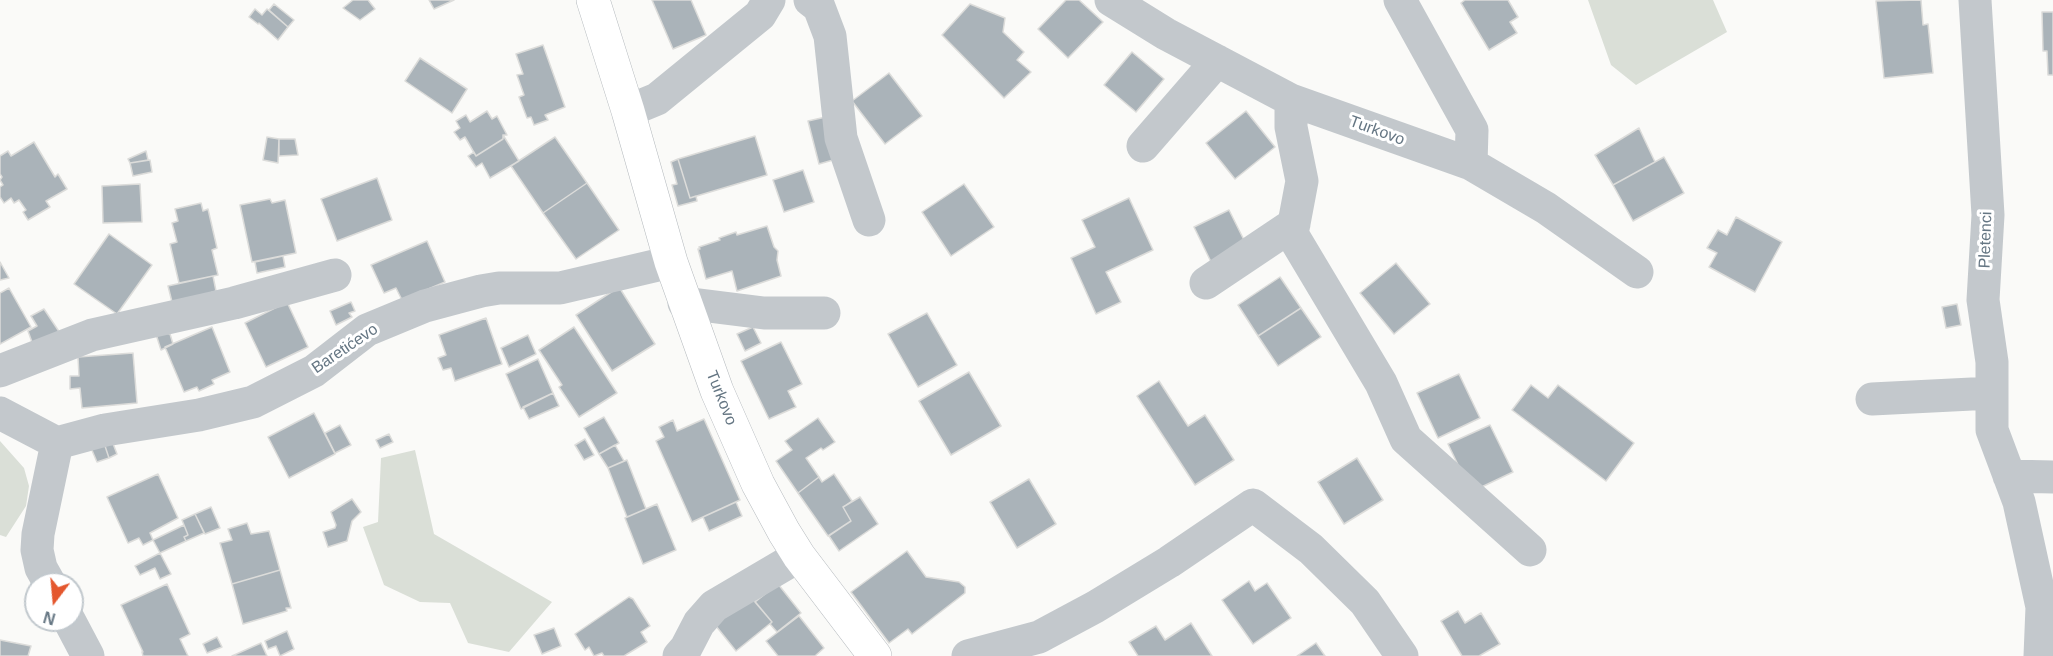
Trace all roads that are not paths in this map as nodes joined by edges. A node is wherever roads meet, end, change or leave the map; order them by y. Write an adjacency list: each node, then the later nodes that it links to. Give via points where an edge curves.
1 (593, 0): 10 (main road, Turkovo)
2 (769, 0): 10 (street, via 760,15 657,99)
3 (810, 0): 13 (street, via 819,7 830,36 840,138)
4 (1111, 0): 7 (street, Turkovo)
5 (1400, 0): 12 (street, via 1472,130)
6 (1975, 0): 22 (street, Pletenci, via 1988,215 1983,300)
7 (1153, 12): 8 (street, Turkovo)
8 (1217, 61): 9 (street, Turkovo); 11 (street)
9 (1291, 100): 12 (street, Turkovo); 14 (street, via 1291,127 1302,180)
10 (628, 111): 15 (main road, Turkovo)
11 (1143, 146)
12 (1471, 164): 16 (street, Turkovo, via 1546,208)
13 (869, 220)
14 (1294, 224): 18 (street); 28 (street, via 1292,234 1381,384 1406,439)
15 (671, 262): 19 (main road, Turkovo); 25 (street, Baretićevo, via 560,288 499,288 425,306 367,330 314,371 253,402)
16 (1638, 272)
17 (335, 275): 21 (street, via 92,335)
18 (1206, 283)
19 (684, 303): 20 (street, via 764,313); 29 (main road, Turkovo, via 758,484)
20 (824, 313)
21 (0, 370)
22 (1992, 393): 23 (street); 26 (street, Pletenci, via 1992,430)
23 (1872, 399)
24 (0, 413): 25 (street)
25 (57, 443): 30 (street, via 38,534 37,550)
26 (2009, 476): 27 (street); 37 (street, Pletenci, via 2019,502 2042,607)
27 (2053, 477)
28 (1530, 550)
29 (799, 556): 33 (street, via 714,606); 34 (main road, Turkovo)
30 (43, 572)
31 (75, 632): 32 (street)
32 (88, 656)
33 (680, 656)
34 (875, 656)
35 (968, 656): 36 (street, via 1039,637 1095,607 1253,506 1311,549 1365,602)
36 (1402, 656)
37 (2040, 656)

